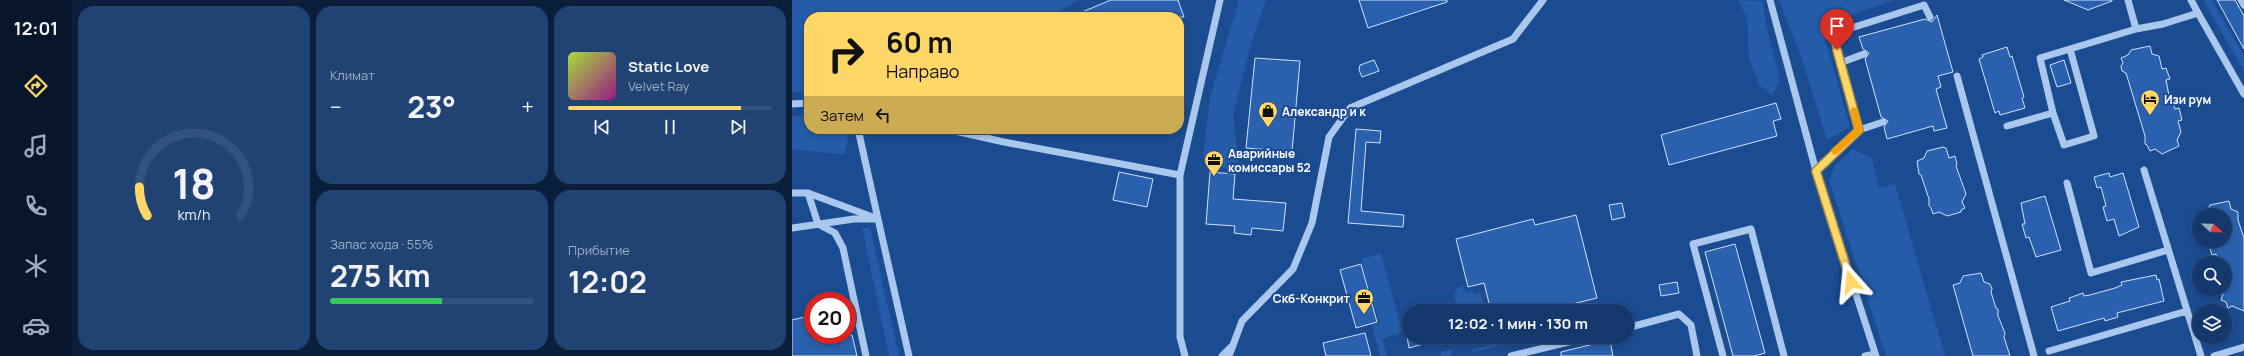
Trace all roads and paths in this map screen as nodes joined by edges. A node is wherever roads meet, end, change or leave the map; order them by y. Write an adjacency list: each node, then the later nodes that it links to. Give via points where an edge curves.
1 (1220, 0): 26 (street)
2 (1543, 0): 37 (street, via 1513,39 1350,108 1329,137 1312,223 1293,269 1242,321)
3 (1770, 0): 25 (street)
4 (2128, 0): 10 (street)
5 (2191, 0): 8 (street)
6 (2241, 0): 7 (street)
7 (2244, 5)
8 (2198, 13): 10 (street, via 2163,24); 15 (street)
9 (1930, 17): 13 (street, via 1924,5 1845,30 1836,35 1834,41)
10 (2136, 28): 11 (street)
11 (2070, 49): 18 (street, via 2040,58); 18 (street, via 2094,136 2064,145)
12 (1864, 54): 13 (street)
13 (1840, 63): 21 (street)
14 (1957, 76): 51 (street)
15 (2244, 94)
16 (804, 103): 17 (street)
17 (792, 104)
18 (2054, 113): 20 (street)
19 (1883, 122): 21 (street)
20 (2007, 126)
21 (1859, 130): 25 (street)
22 (859, 134): 30 (street)
23 (968, 134): 26 (street)
24 (2144, 170): 33 (street)
25 (1816, 171): 40 (street)
26 (1180, 175): 43 (street, via 1180,337)
27 (2067, 183): 33 (street, via 2091,273)
28 (792, 193): 29 (street)
29 (808, 193): 30 (street); 31 (street)
30 (878, 219): 31 (street); 42 (street)
31 (818, 224): 32 (street); 41 (street, via 835,233 843,248)
32 (792, 228)
33 (2168, 250): 34 (street)
34 (2187, 311): 39 (street); 52 (street)
35 (1634, 326): 47 (street, via 1680,314 1691,325)
36 (1560, 344): 46 (street)
37 (1231, 347): 44 (street); 45 (street)
38 (2244, 347): 53 (street)
39 (2049, 351)
40 (1875, 355): 50 (street)
41 (866, 356)
42 (909, 356)
43 (1186, 356)
44 (1222, 356)
45 (1229, 356)
46 (1511, 356)
47 (1697, 356)
48 (1723, 356): 49 (street, via 1694,244 1751,229)
49 (1784, 356)
50 (1866, 356)
51 (2034, 356)
52 (2201, 356)
53 (2214, 356)

